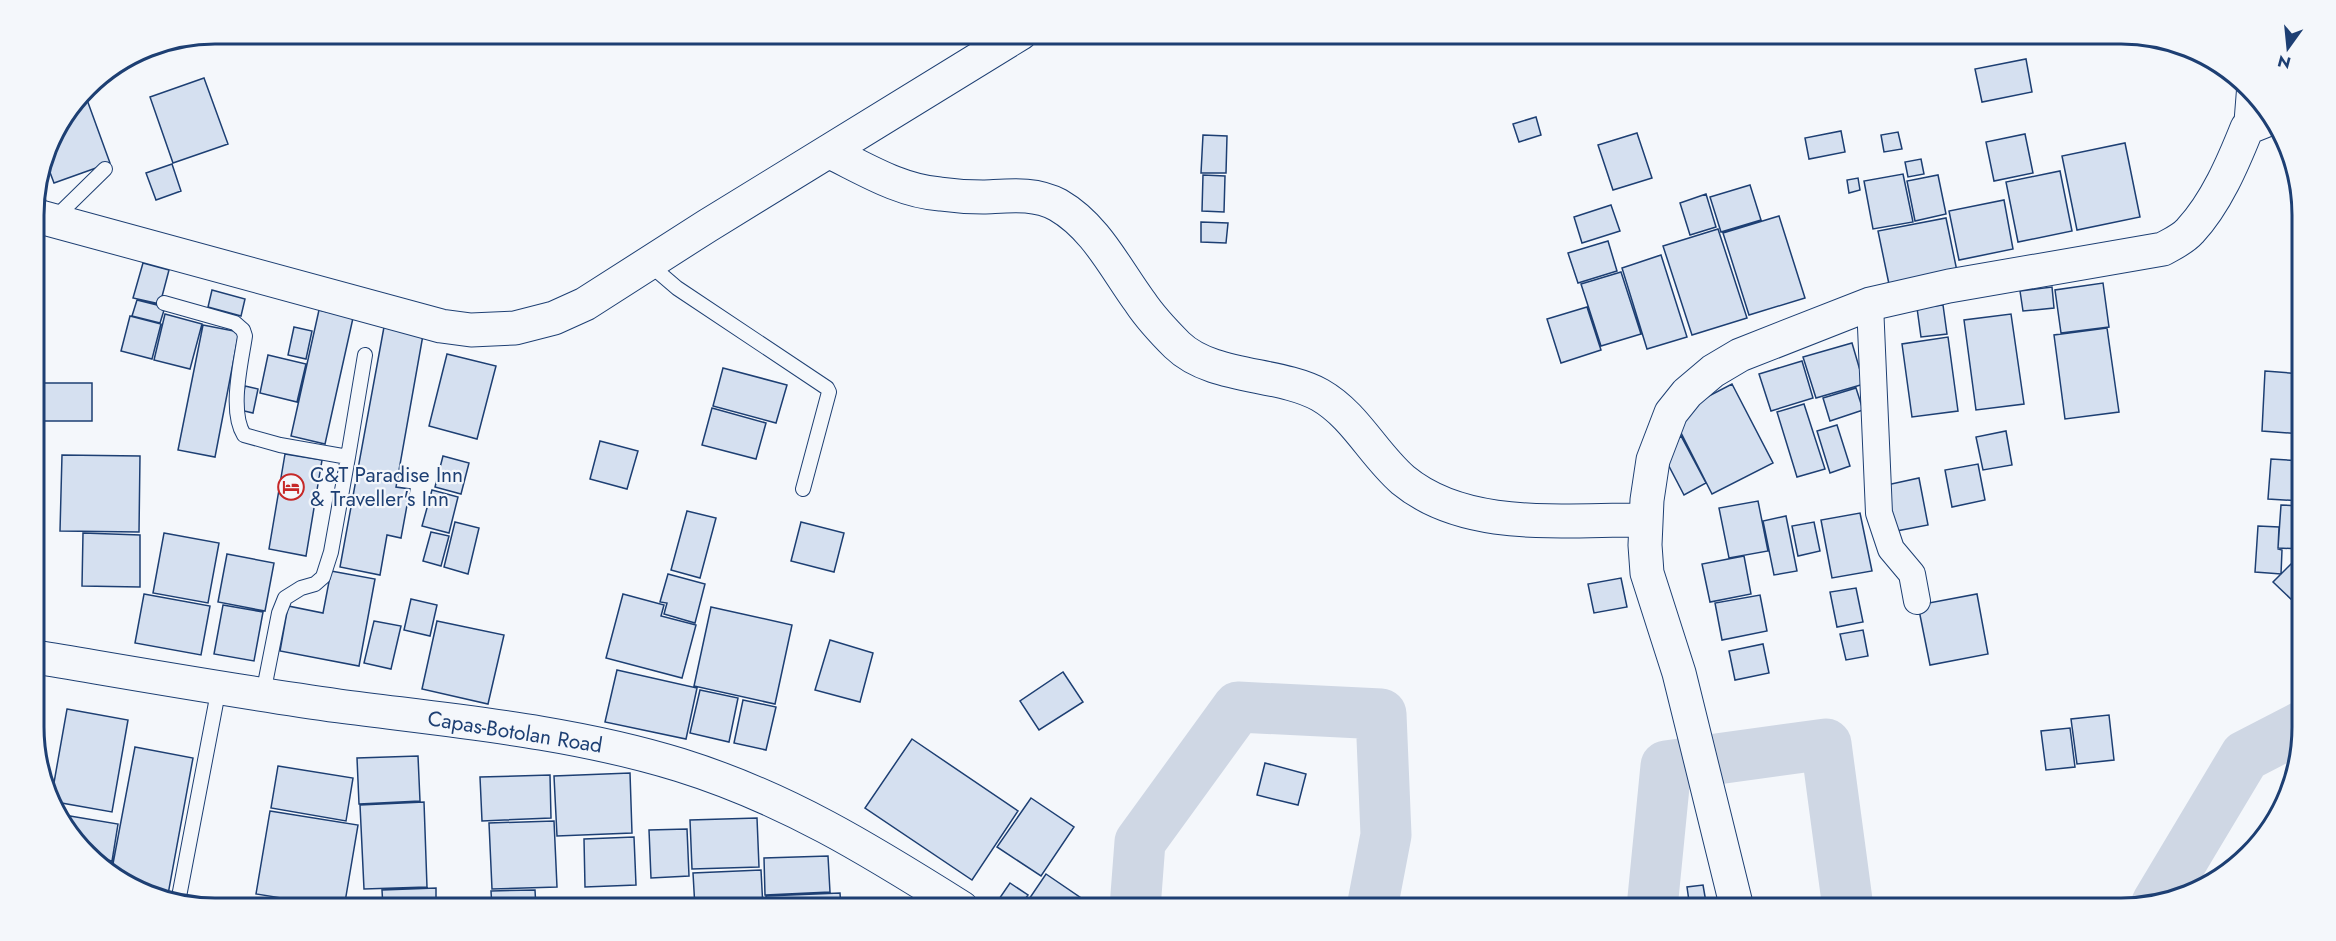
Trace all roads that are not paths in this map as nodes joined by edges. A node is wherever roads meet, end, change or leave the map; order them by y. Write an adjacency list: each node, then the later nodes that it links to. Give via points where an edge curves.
1 (1002, 44): 4 (street)
2 (2256, 108): 3 (street)
3 (2260, 123): 10 (street, via 2206,211 2189,233 2163,249 1949,286)
4 (830, 152): 8 (street); 14 (street, via 883,179 927,192 975,197 1017,195 1055,204 1083,224 1141,304 1183,350 1215,365 1288,382 1320,395 1346,415 1401,478 1440,503 1494,518)
5 (105, 169): 6 (lane)
6 (44, 208)
7 (44, 211): 8 (street, via 385,312 471,330 515,328 554,318 585,304)
8 (649, 264): 13 (lane, via 677,288 830,392)
9 (165, 303): 12 (lane, via 235,323 243,330 238,385 240,428 244,435)
10 (1870, 304): 14 (street, via 1740,355 1687,393 1671,413 1653,460); 15 (street, via 1879,513 1892,549 1912,574)
11 (365, 355): 12 (lane)
12 (348, 457): 18 (lane, via 323,577 285,598)
13 (803, 489)
14 (1646, 520): 20 (street, via 1647,573 1679,674)
15 (1917, 600)
16 (44, 658): 17 (street, Capas-Botolan Road)
17 (219, 687): 18 (street, Capas-Botolan Road); 19 (lane)
18 (263, 694): 21 (street, Capas-Botolan Road, via 524,731 681,765 811,817)
19 (180, 894)
20 (1734, 897)
21 (945, 898)

